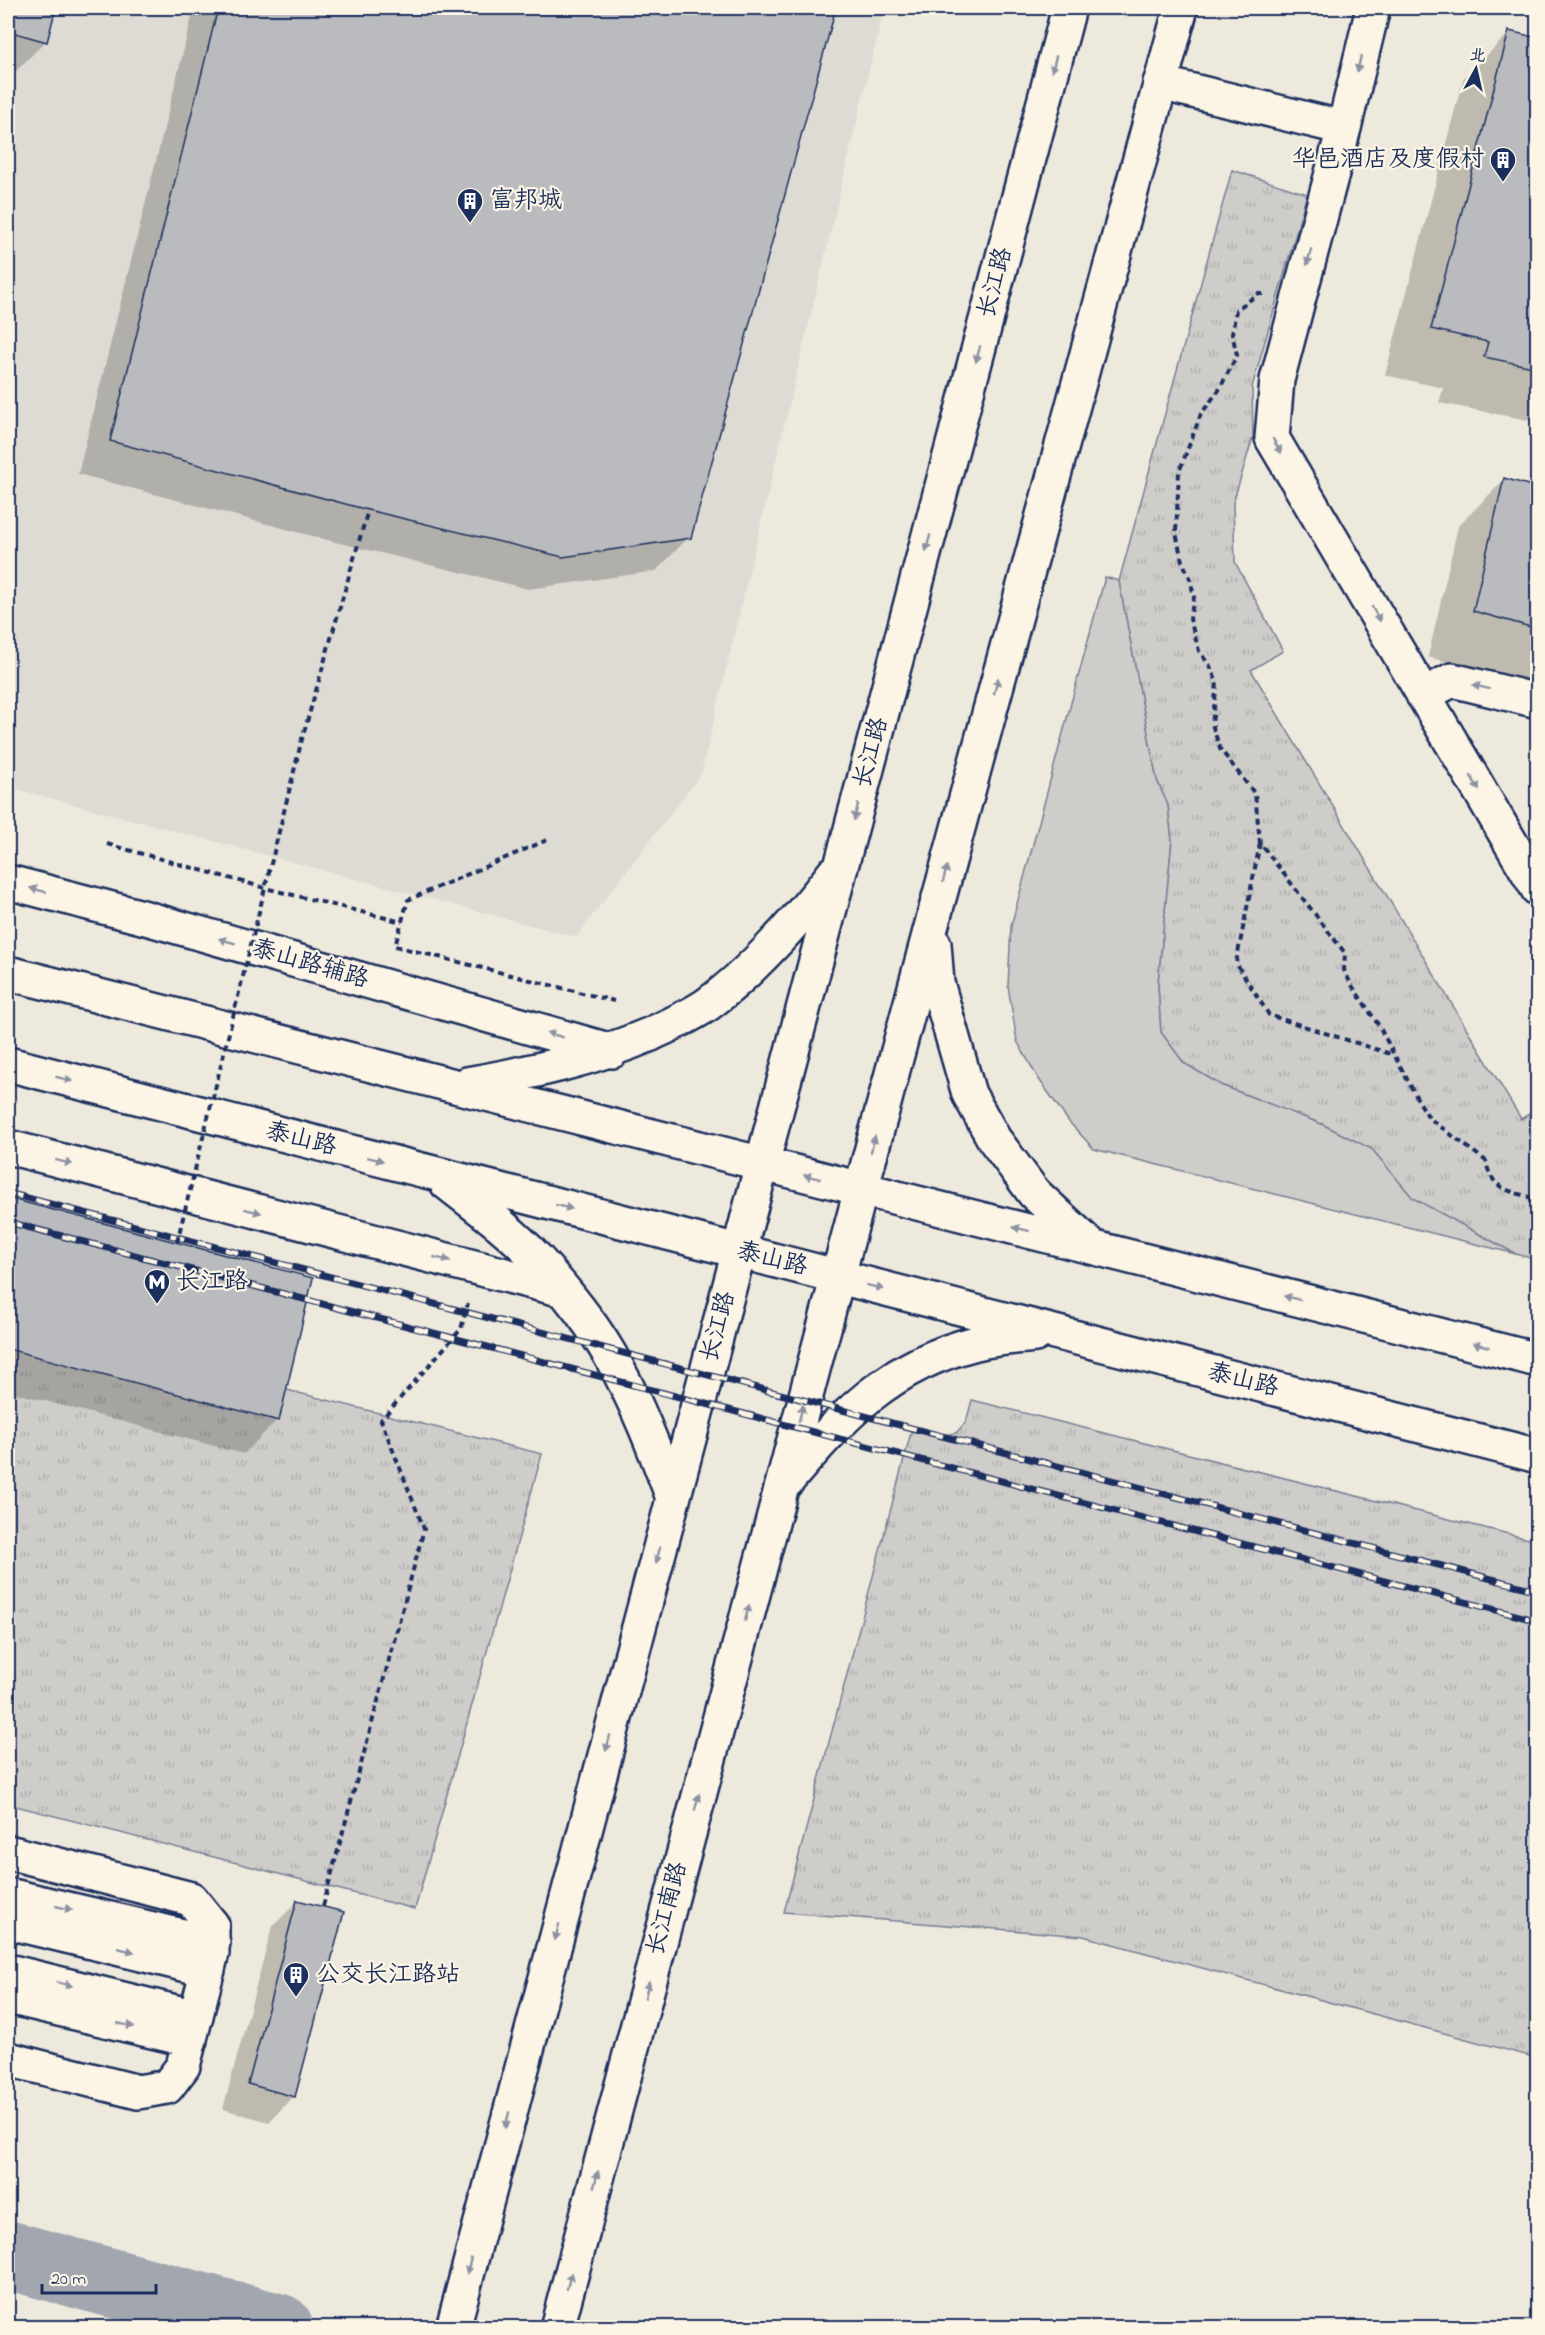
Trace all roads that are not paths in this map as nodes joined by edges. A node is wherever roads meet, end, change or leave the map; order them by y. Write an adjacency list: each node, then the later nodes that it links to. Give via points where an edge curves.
1 (1069, 8): 8 (main road, 长江路, one-way to 8)
2 (1181, 8): 4 (main road)
3 (1372, 8): 5 (main road, one-way to 5)
4 (1160, 83): 5 (main road); 11 (main road, one-way to 4)
5 (1344, 128): 6 (main road, one-way to 6, via 1277,380 1272,438)
6 (1423, 695): 7 (main road, one-way to 6, via 1452,680); 10 (main road, one-way to 10)
7 (1538, 701)
8 (844, 860): 13 (main road, via 805,912 707,1005); 17 (main road, 长江路)
9 (8, 882): 13 (main road, 泰山路辅路, one-way to 9)
10 (1538, 889)
11 (933, 920): 19 (main road, one-way to 11); 20 (main road, via 937,983 969,1094 994,1139 1034,1193)
12 (8, 973): 15 (main road)
13 (612, 1051): 15 (main road, via 540,1071)
14 (8, 1064): 18 (main road, 泰山路, one-way to 18)
15 (455, 1086): 17 (main road)
16 (8, 1148): 23 (main road, one-way to 23)
17 (762, 1164): 19 (main road, one-way to 17); 21 (main road, 长江路)
18 (436, 1175): 21 (main road, 泰山路, one-way to 21); 23 (main road, via 537,1259)
19 (861, 1189): 20 (main road, one-way to 19); 22 (main road)
20 (1094, 1248): 25 (main road, one-way to 20)
21 (739, 1252): 22 (main road, 泰山路); 28 (main road, 长江路)
22 (837, 1277): 24 (main road, 泰山路, one-way to 24); 27 (main road, one-way to 22)
23 (563, 1290): 28 (main road, via 610,1355)
24 (1054, 1333): 26 (main road, 泰山路); 27 (main road, via 977,1342 922,1361 870,1394 824,1438)
25 (1538, 1360)
26 (1538, 1456)
27 (780, 1490): 40 (main road, 长江南路, one-way to 27)
28 (673, 1498): 39 (main road, one-way to 39)
29 (8, 1852): 35 (main road, via 191,1899 212,1925)
30 (8, 1895): 35 (main road, one-way to 35)
31 (8, 1922): 35 (main road, one-way to 35)
32 (8, 1945): 35 (main road)
33 (8, 1971): 35 (main road, one-way to 35)
34 (8, 1997): 35 (main road, one-way to 35)
35 (196, 2014): 36 (main road); 37 (main road); 38 (main road, via 167,2087 138,2092)
36 (8, 2019)
37 (8, 2040)
38 (8, 2059)
39 (453, 2328)
40 (556, 2328)

